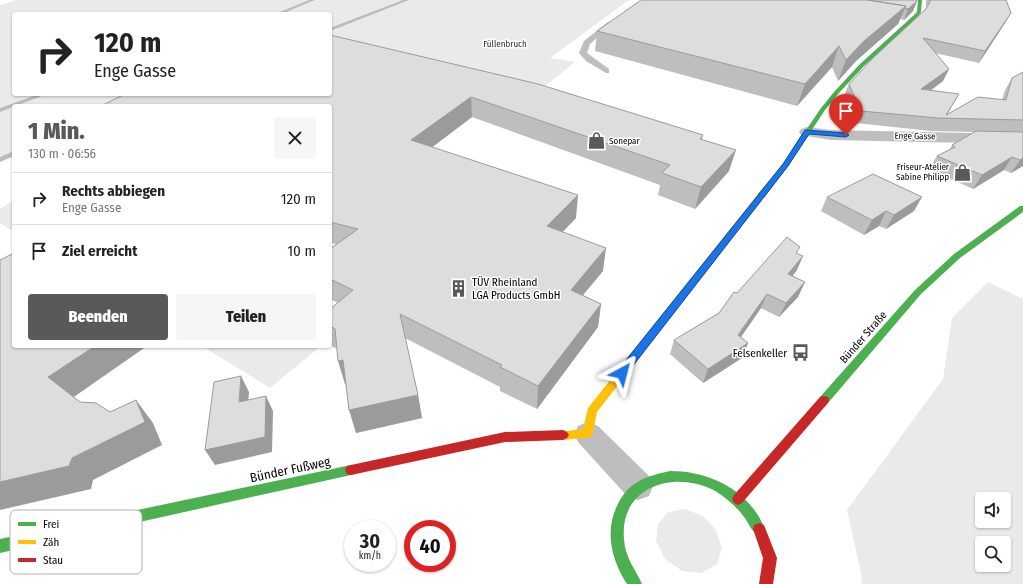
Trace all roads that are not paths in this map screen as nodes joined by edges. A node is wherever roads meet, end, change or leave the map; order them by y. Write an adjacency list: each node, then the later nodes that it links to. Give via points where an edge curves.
1 (920, 0): 4 (street, via 919,12 862,65 827,104)
2 (616, 18): 3 (lane, via 591,38 583,53)
3 (606, 71)
4 (807, 132): 5 (street, Enge Gasse, via 831,135); 7 (street, via 786,165 592,411)
5 (1023, 139)
6 (1023, 208): 9 (street, Bünder Straße, via 957,256 918,292)
7 (588, 434): 8 (street); 10 (street, Bünder Fußweg, via 505,437)
8 (638, 486): 9 (street, via 660,475 686,475 713,482); 13 (street, via 624,503 616,525 618,551)
9 (738, 499): 15 (street, via 760,527 770,559)
10 (142, 515)
11 (10, 544): 12 (street, Bünder Fußweg)
12 (0, 546)
13 (632, 581): 14 (street)
14 (619, 582)
15 (766, 584)

